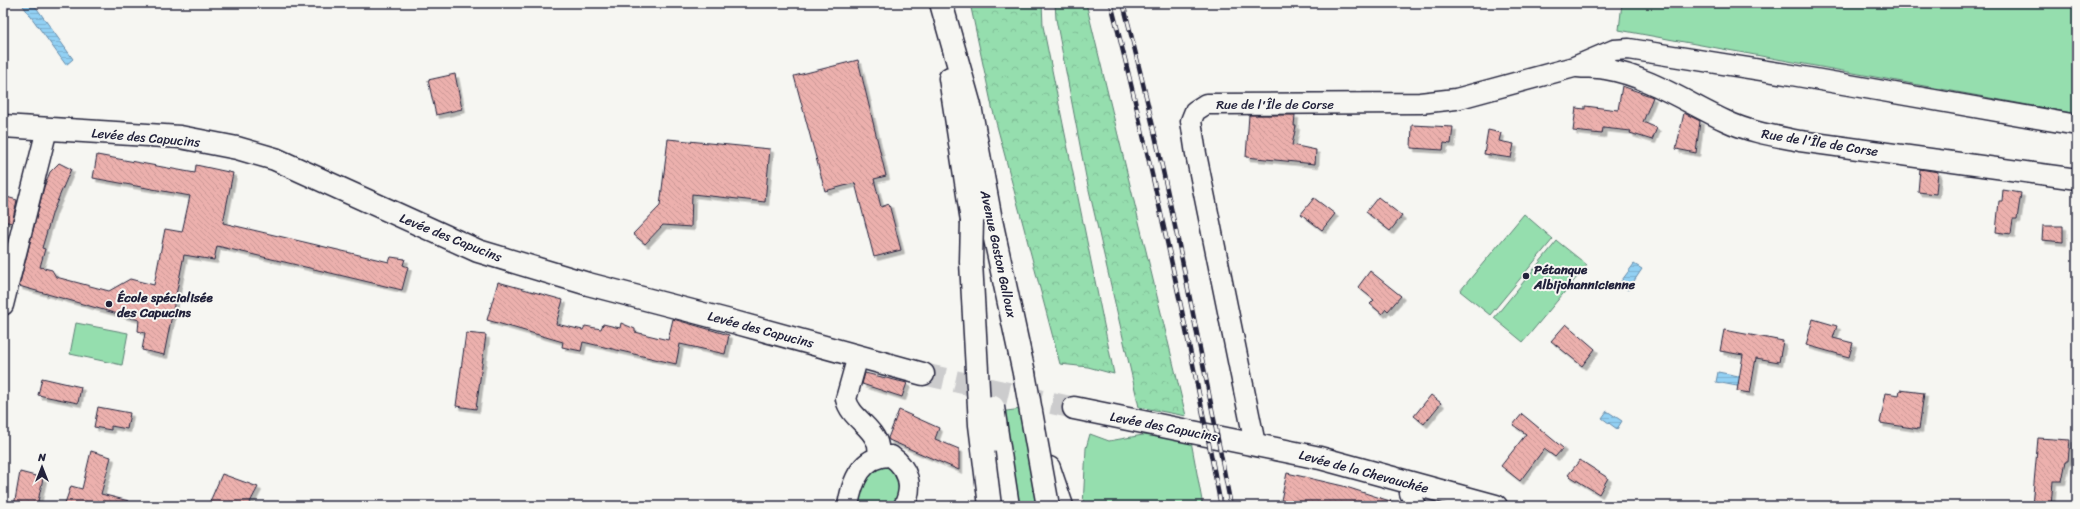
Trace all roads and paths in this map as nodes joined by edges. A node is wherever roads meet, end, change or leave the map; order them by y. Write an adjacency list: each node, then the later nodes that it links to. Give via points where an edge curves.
1 (941, 3): 7 (main road, Avenue Gaston Galloux); 10 (main road, Avenue Gaston Galloux, via 970,106 991,220)
2 (1574, 67): 3 (street, Rue de l'Île de Corse, via 1605,53 1629,49); 6 (street, Rue de l'Île de Corse, via 1605,69 1637,79 1727,122 1759,132 1800,141); 13 (street, Rue de l'Île de Corse, via 1456,98 1420,103 1206,104 1195,111 1191,121 1196,154)
3 (2077, 125)
4 (3, 126): 5 (main road, Levée des Capucins)
5 (47, 129): 8 (street); 9 (main road, Levée des Capucins, via 180,137 237,148 275,159 453,241 485,253 588,284)
6 (2077, 179)
7 (972, 221): 18 (main road, bridge, via 971,262 980,425); 19 (main road, Avenue Gaston Galloux, bridge, via 987,365)
8 (3, 305)
9 (858, 356): 11 (main road, Levée des Capucins); 14 (street, via 846,399 848,406 877,440)
10 (1024, 373): 20 (main road, Avenue Gaston Galloux, bridge); 21 (main road, bridge, via 1049,468)
11 (923, 374)
12 (1074, 408): 13 (main road, Levée des Capucins)
13 (1255, 444): 15 (main road, Levée de la Chevauchée, via 1320,458)
14 (879, 455): 16 (street, via 864,466 855,480); 17 (street, via 891,456 906,470 908,484)
15 (1412, 483): 22 (street, via 1410,492); 23 (main road, Levée de la Chevauchée)
16 (848, 506)
17 (904, 506)
18 (990, 506)
19 (1008, 506)
20 (1048, 506)
21 (1062, 506)
22 (1416, 506)
23 (1496, 506)

